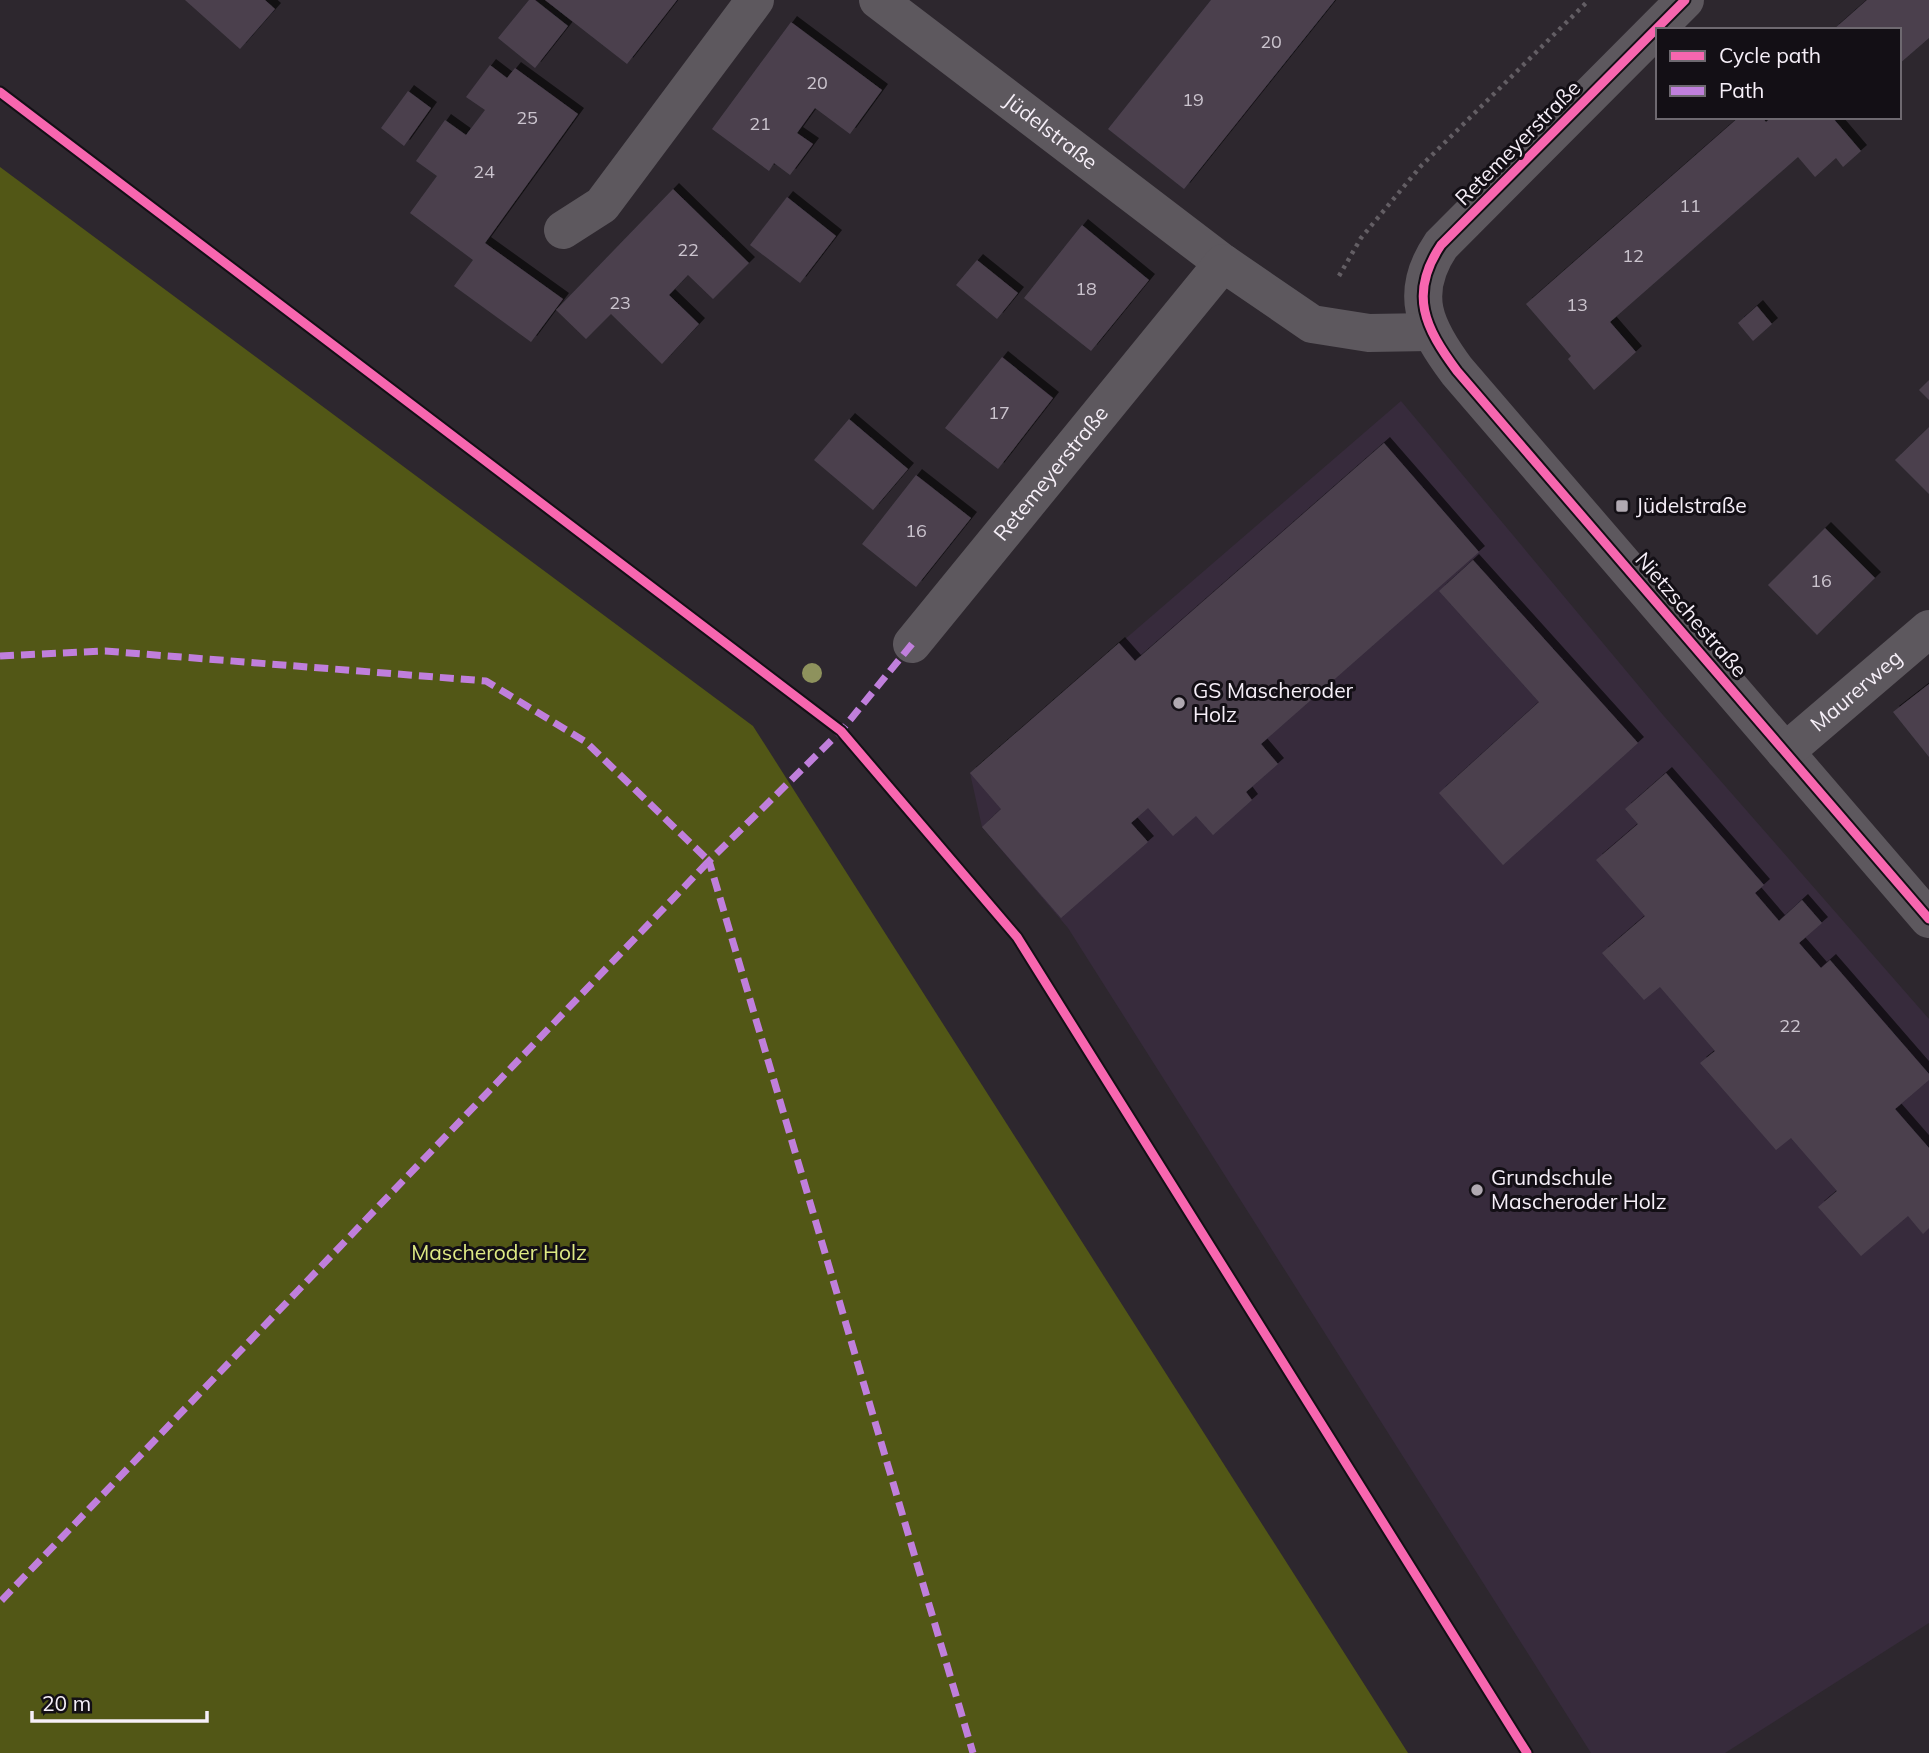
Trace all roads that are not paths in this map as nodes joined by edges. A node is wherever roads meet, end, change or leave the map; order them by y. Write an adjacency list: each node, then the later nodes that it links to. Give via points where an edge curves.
1 (755, 0): 6 (street, via 602,205)
2 (877, 0): 7 (street, Jüdelstraße)
3 (1685, 0): 4 (street, Retemeyerstraße)
4 (1657, 28)
5 (1656, 29): 8 (street, Retemeyerstraße, via 1441,245 1425,280 1422,304)
6 (563, 230)
7 (1223, 263): 8 (street, via 1311,324 1369,333); 10 (street, Retemeyerstraße)
8 (1430, 332): 11 (street, Nietzschestraße, via 1457,372)
9 (1929, 629): 11 (street, Maurerweg)
10 (912, 644)
11 (1785, 752): 12 (street, Nietzschestraße)
12 (1929, 919)

